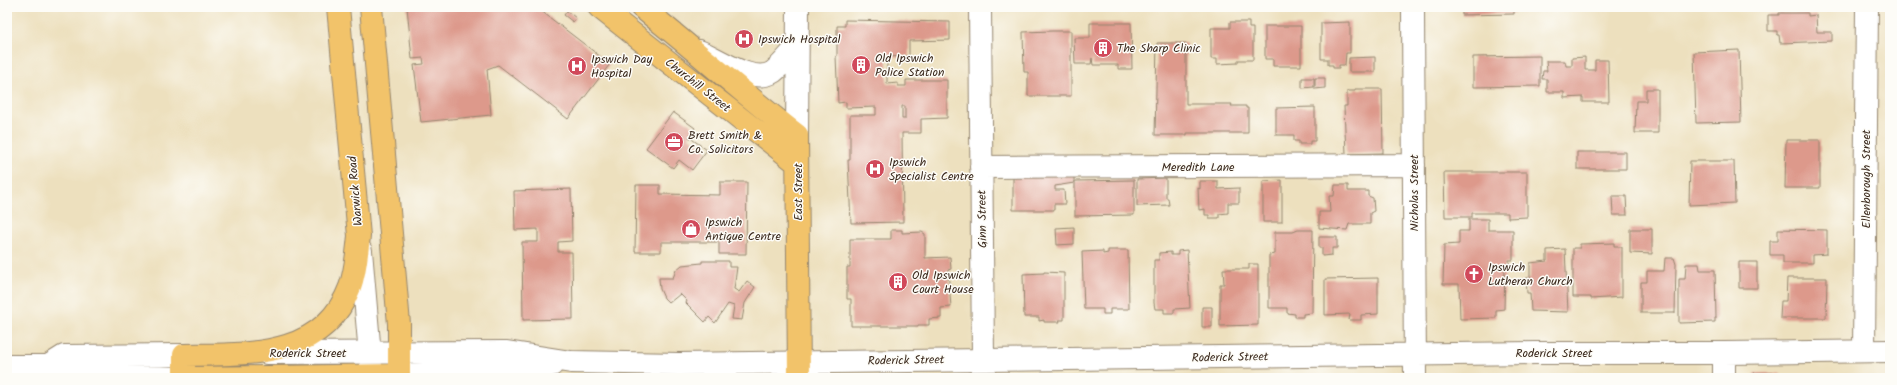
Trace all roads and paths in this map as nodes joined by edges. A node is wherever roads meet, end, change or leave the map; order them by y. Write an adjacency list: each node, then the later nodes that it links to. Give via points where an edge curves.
1 (338, 7): 13 (main road, Warwick Road)
2 (372, 7): 12 (main road)
3 (599, 7): 14 (main road, Churchill Street)
4 (641, 7): 10 (main road, Churchill Street)
5 (798, 7): 9 (street, East Street)
6 (980, 7): 16 (street, Ginn Street)
7 (1413, 7): 15 (street, Nicholas Street)
8 (1867, 7): 18 (street, Ellenborough Street)
9 (797, 47): 10 (street, via 772,72 761,75 748,74); 11 (street, East Street)
10 (696, 50): 11 (main road, Churchill Street)
11 (797, 135): 14 (main road, East Street)
12 (384, 153): 13 (main road); 21 (main road, via 399,324)
13 (352, 154): 17 (main road, Warwick Road)
14 (798, 163): 30 (main road, East Street)
15 (1414, 165): 16 (street, Meredith Lane); 25 (street, Nicholas Street)
16 (981, 167): 26 (street, Ginn Street)
17 (359, 236): 20 (street, Warwick Road); 22 (main road, via 350,286 331,319 307,338 284,347)
18 (1864, 351): 19 (street, Roderick Street); 23 (street, Roderick Street)
19 (1890, 351)
20 (371, 352): 21 (street, Roderick Street); 22 (street, Roderick Street); 32 (street, Warwick Road)
21 (398, 352): 27 (street, Roderick Street, via 507,352); 31 (main road)
22 (252, 353): 24 (main road, Roderick Street)
23 (1724, 353): 25 (street, Roderick Street); 37 (street)
24 (184, 355): 29 (street, Roderick Street, via 64,356); 34 (main road)
25 (1415, 355): 26 (street, Roderick Street); 36 (street, Nicholas Street)
26 (983, 359): 30 (street, Roderick Street)
27 (571, 362): 30 (street, Roderick Street, via 679,364); 31 (street, Roderick Street, via 500,373)
28 (7, 366): 29 (street)
29 (48, 366): 33 (street, via 61,375)
30 (799, 371)
31 (399, 375): 32 (main road, Roderick Street)
32 (372, 376): 35 (main road, Roderick Street)
33 (180, 378)
34 (184, 378)
35 (189, 378)
36 (1415, 378)
37 (1724, 378)

